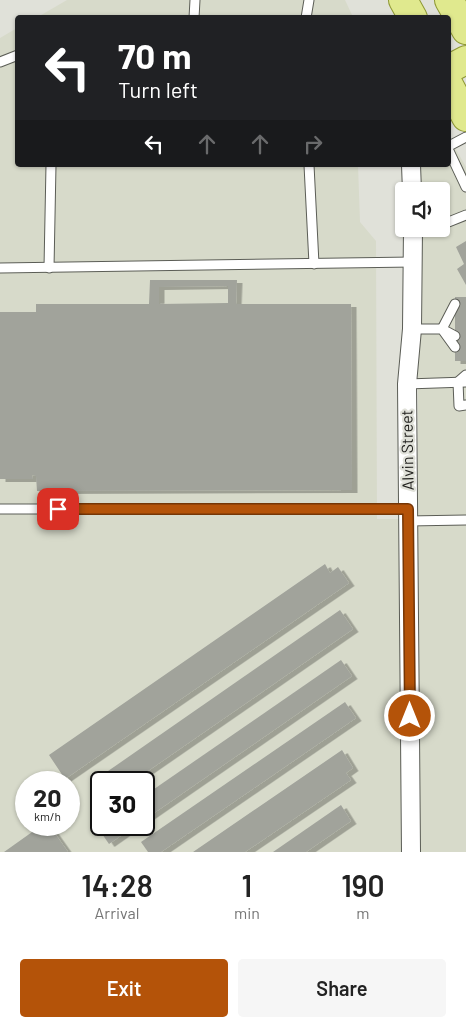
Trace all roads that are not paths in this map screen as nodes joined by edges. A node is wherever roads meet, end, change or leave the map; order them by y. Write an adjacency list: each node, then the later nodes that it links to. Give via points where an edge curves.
1 (195, 0): 5 (lane)
2 (309, 0): 6 (lane)
3 (403, 0): 7 (main road)
4 (449, 0): 8 (main road)
5 (194, 15)
6 (306, 15)
7 (410, 15)
8 (466, 30)
9 (15, 56): 11 (lane)
10 (466, 60): 12 (main road)
11 (0, 62)
12 (451, 68)
13 (451, 89): 14 (main road)
14 (466, 117)
15 (466, 137): 16 (lane)
16 (451, 145)
17 (451, 155): 22 (lane)
18 (50, 167): 29 (lane)
19 (309, 167): 27 (lane)
20 (411, 167): 21 (street)
21 (412, 182)
22 (466, 187)
23 (466, 215): 24 (lane)
24 (450, 221)
25 (413, 237): 26 (street, Alvin Street)
26 (413, 262): 27 (lane); 32 (street, Alvin Street)
27 (314, 264): 29 (lane)
28 (0, 268): 29 (lane)
29 (49, 268)
30 (455, 304): 33 (lane)
31 (455, 319): 33 (lane)
32 (412, 329): 33 (lane); 37 (street, Alvin Street)
33 (442, 329): 34 (lane); 35 (lane)
34 (455, 336)
35 (455, 347)
36 (466, 375): 38 (lane)
37 (407, 384): 38 (lane); 41 (street, Alvin Street)
38 (463, 384): 39 (lane, via 459,406)
39 (466, 406)
40 (0, 508): 41 (lane)
41 (408, 515): 42 (lane); 43 (street, Alvin Street)
42 (466, 520)
43 (411, 852)

